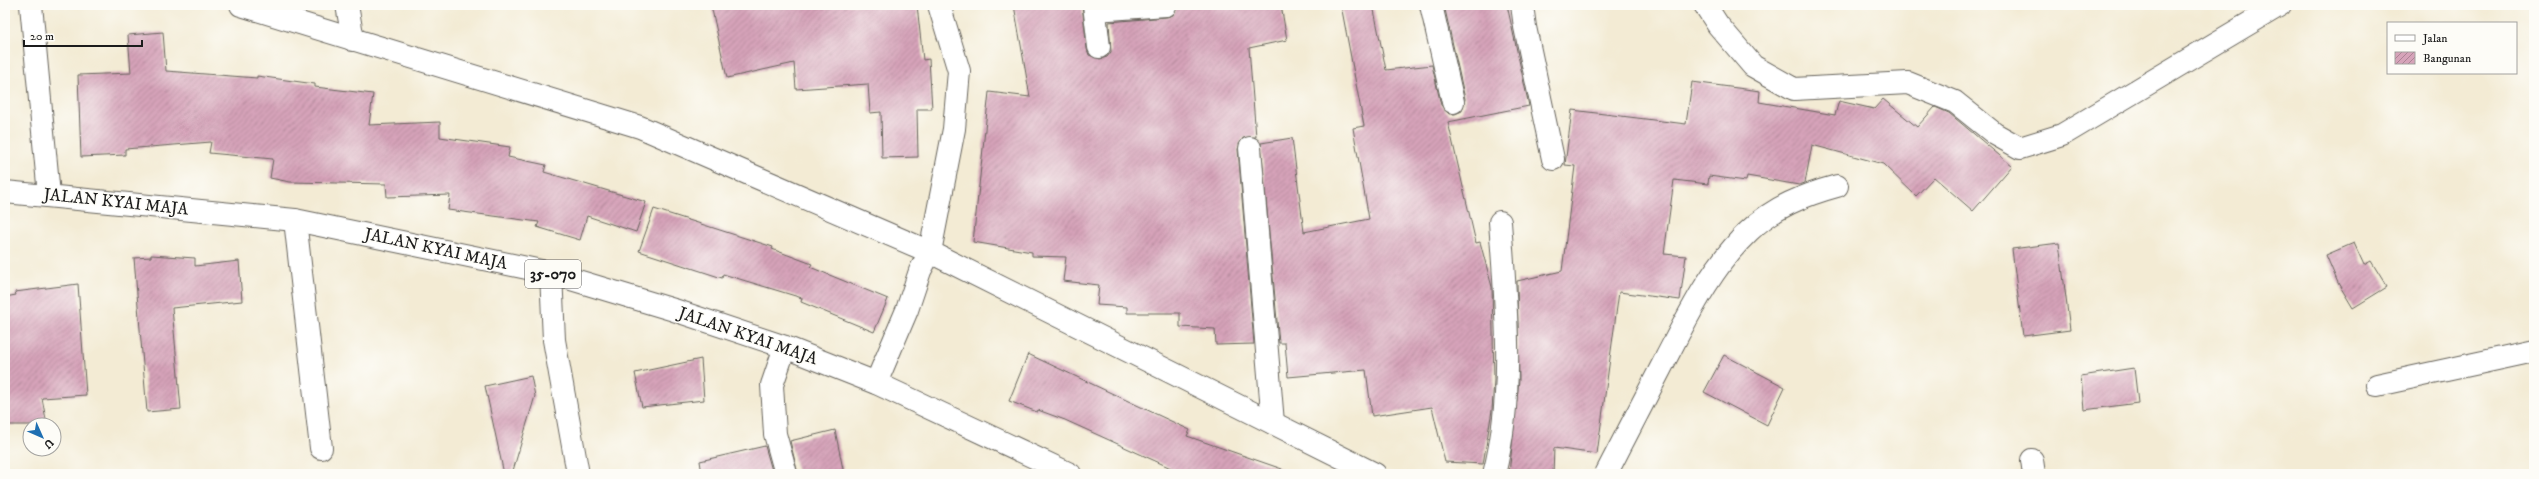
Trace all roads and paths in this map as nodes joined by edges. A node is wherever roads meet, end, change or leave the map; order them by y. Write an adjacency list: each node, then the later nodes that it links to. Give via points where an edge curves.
1 (241, 5): 11 (street)
2 (347, 5): 11 (street)
3 (939, 5): 21 (street, via 959,71 954,129)
4 (1166, 5): 10 (street)
5 (1432, 5): 13 (street)
6 (1522, 5): 15 (street)
7 (1705, 5): 8 (street, via 1718,25 1754,66 1794,89 1908,83 1955,102 1995,134 2020,148 2062,135)
8 (2280, 5)
9 (31, 6): 18 (street)
10 (1094, 7): 12 (street)
11 (353, 40): 21 (street, via 640,127)
12 (1099, 47)
13 (1453, 102)
14 (1250, 148): 27 (street)
15 (1552, 159)
16 (1837, 186): 34 (street, via 1805,195 1777,209 1748,232 1723,263 1694,303)
17 (5, 192): 18 (street, JALAN KYAI MAJA / 35-070)
18 (49, 195): 19 (street, JALAN KYAI MAJA / 35-070)
19 (295, 220): 22 (street, JALAN KYAI MAJA / 35-070); 28 (street)
20 (1500, 222): 33 (street, via 1508,336 1502,442)
21 (930, 252): 25 (street, via 920,271 907,310); 27 (street)
22 (551, 273): 23 (street, JALAN KYAI MAJA / 35-070); 29 (street, via 554,340)
23 (785, 347): 25 (street, JALAN KYAI MAJA / 35-070); 30 (street, via 772,385 774,434)
24 (2534, 351): 26 (street)
25 (876, 383): 31 (street, JALAN KYAI MAJA / 35-070)
26 (2377, 385)
27 (1273, 423): 32 (street)
28 (321, 448)
29 (578, 474)
30 (786, 474)
31 (1070, 474)
32 (1375, 474)
33 (1494, 474)
34 (1606, 474)

